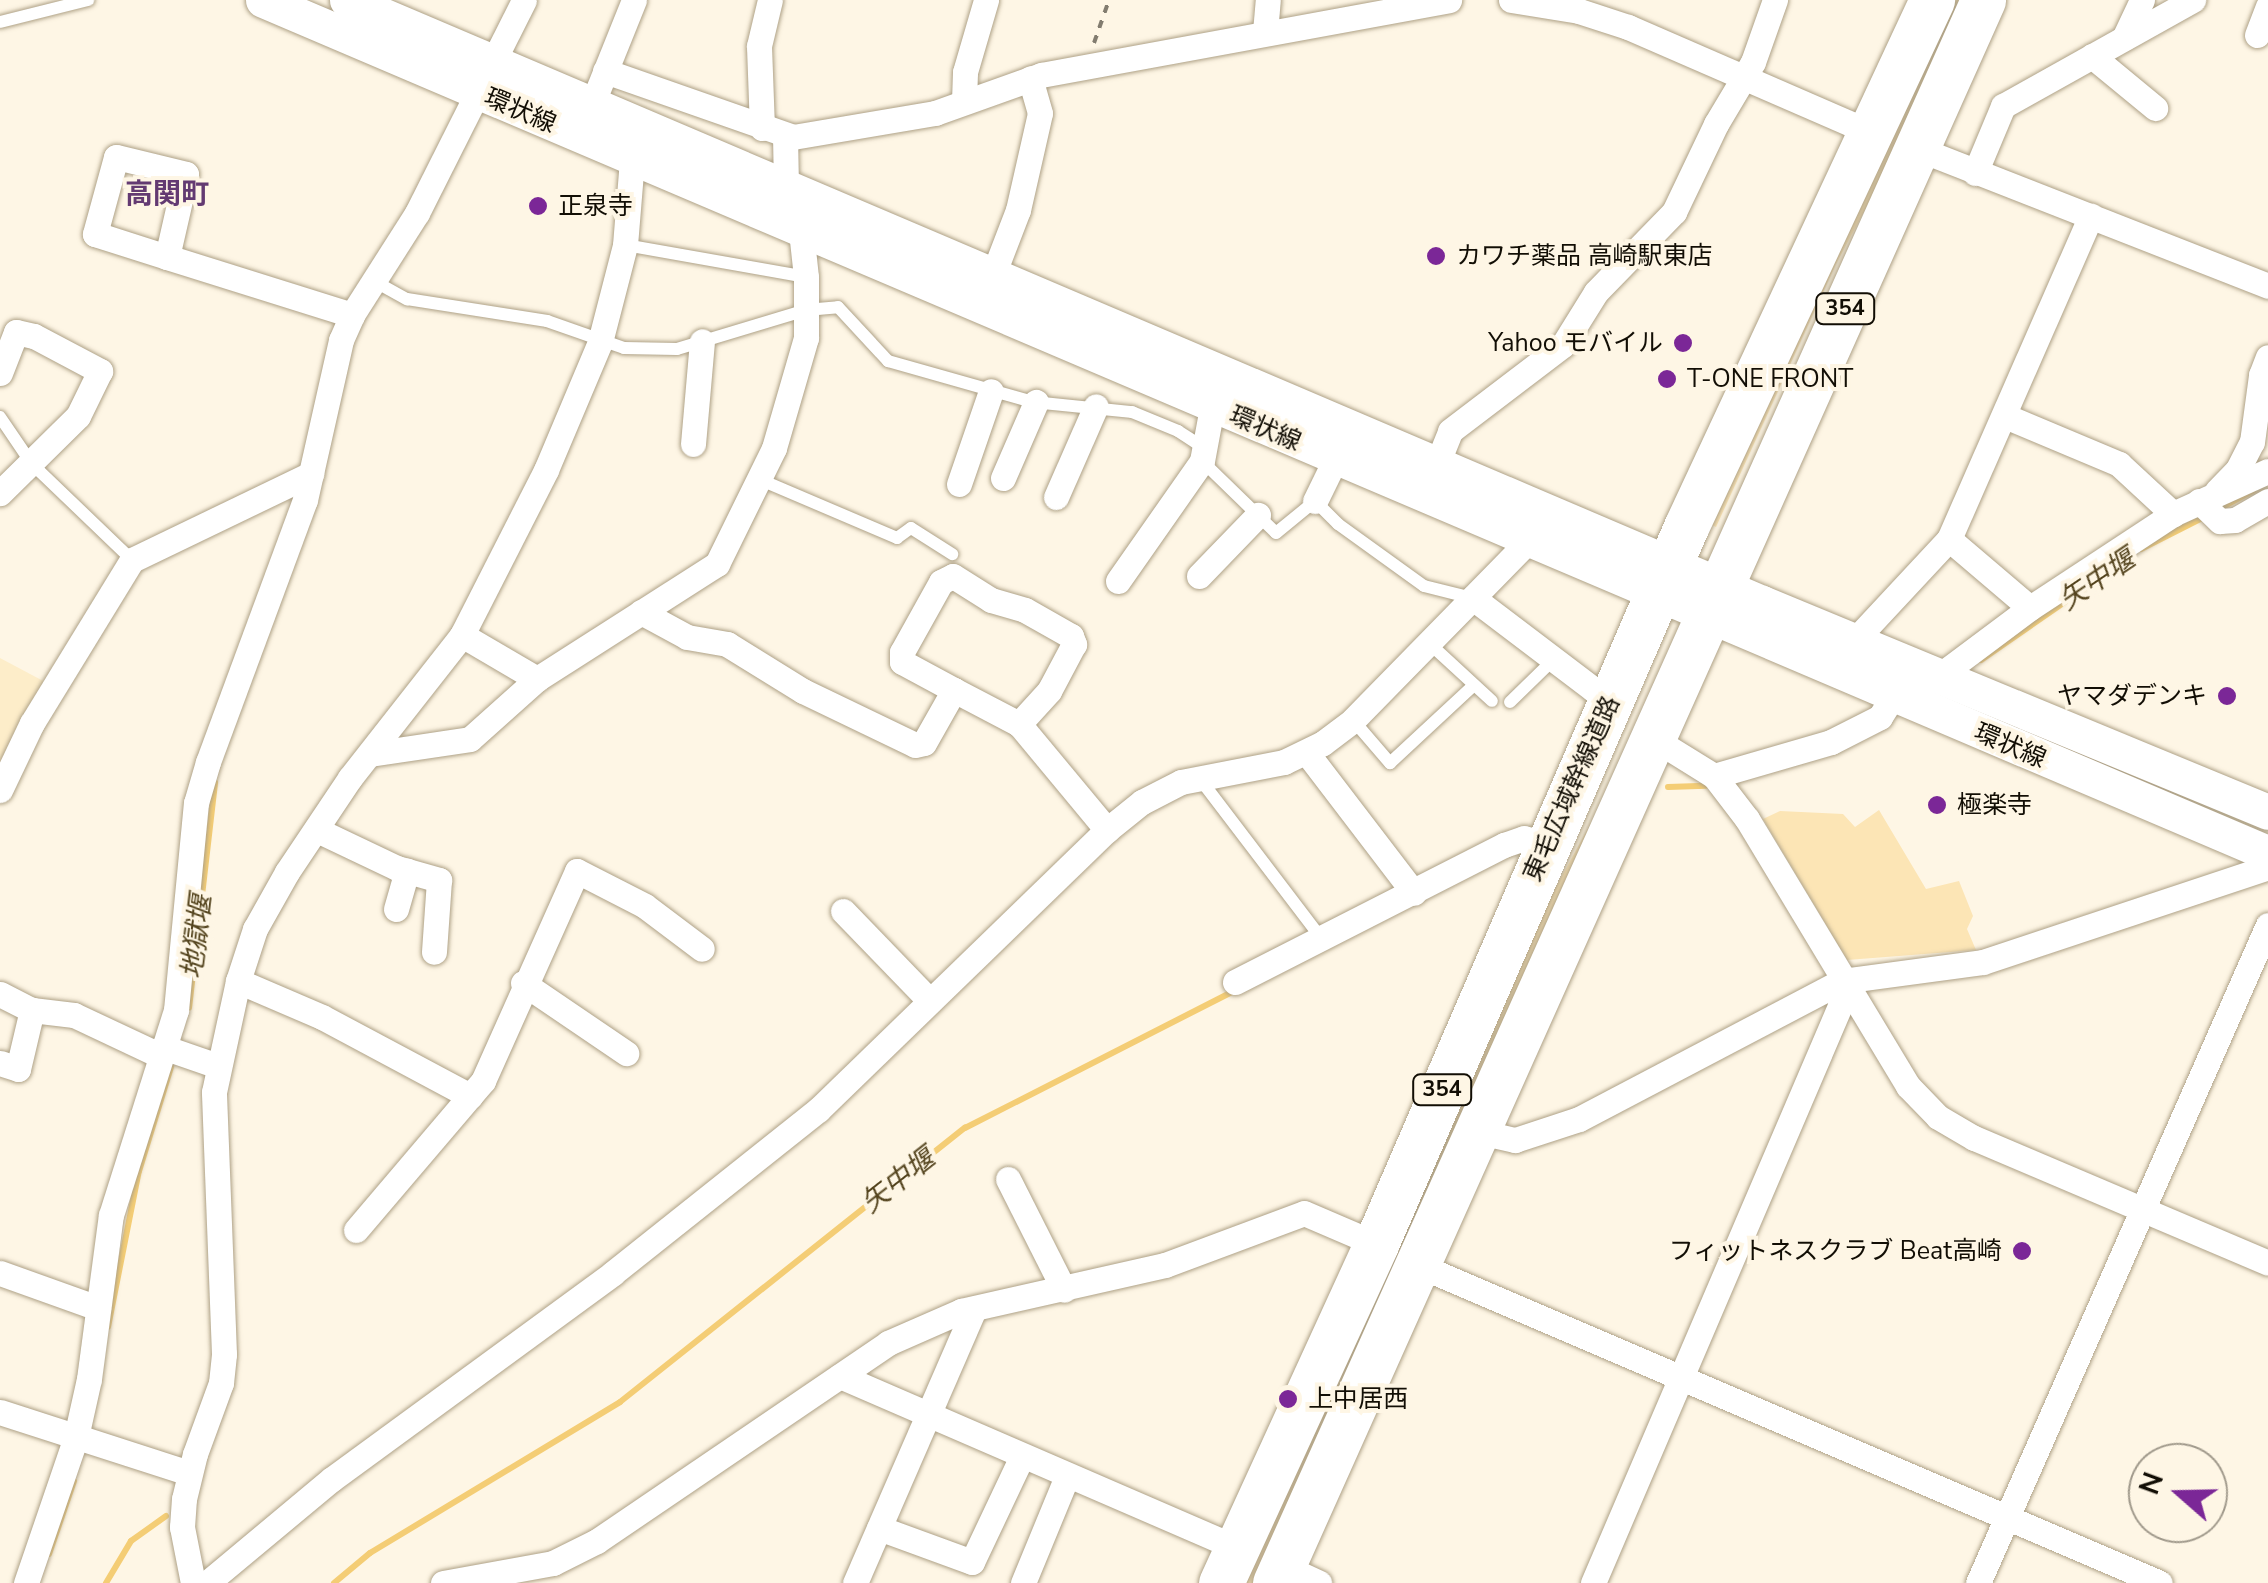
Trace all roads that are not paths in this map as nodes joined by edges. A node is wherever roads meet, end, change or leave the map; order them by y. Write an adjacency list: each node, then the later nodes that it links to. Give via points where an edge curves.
1 (88, 0): 18 (lane)
2 (264, 0): 27 (street, 環状線)
3 (524, 0): 23 (street)
4 (634, 0): 26 (street)
5 (770, 0): 30 (street, via 759,46)
6 (986, 0): 28 (street, via 965,72)
7 (1268, 0): 19 (street)
8 (1449, 0): 15 (street)
9 (1512, 0): 24 (street, via 1579,10)
10 (1775, 0): 24 (street)
11 (1932, 0): 31 (highway, 東毛広域幹線道路 / 354)
12 (1983, 0): 32 (highway, 354)
13 (2142, 0): 21 (street)
14 (2193, 0): 21 (street)
15 (1408, 2): 19 (street)
16 (360, 3): 23 (street, 環状線)
17 (2268, 6): 20 (street)
18 (0, 22)
19 (1265, 32): 25 (street)
20 (2257, 35)
21 (2124, 38): 22 (street)
22 (2092, 56): 29 (street); 34 (street, via 2003,106)
23 (496, 62): 26 (street, 環状線); 27 (street)
24 (1745, 76): 31 (street); 60 (street, via 1674,212 1596,292 1562,345 1450,431)
25 (1030, 78): 28 (street); 40 (street, via 1040,113 1018,210)
26 (599, 86): 30 (street); 35 (street, 環状線)
27 (480, 94): 33 (street, 環状線); 42 (street)
28 (964, 101): 30 (street, via 903,121)
29 (2155, 108)
30 (774, 132): 35 (street)
31 (1872, 133): 78 (highway, 東毛広域幹線道路 / 354)
32 (1916, 148): 34 (street); 81 (highway, 354)
33 (632, 159): 37 (street, 環状線); 38 (street)
34 (1974, 173): 36 (street)
35 (786, 186): 37 (street); 40 (street, 環状線)
36 (2091, 216): 43 (street); 54 (street)
37 (801, 231): 41 (street); 53 (street, 環状線)
38 (625, 245): 41 (lane); 47 (street)
39 (167, 257): 45 (street)
40 (993, 275): 60 (street, 環状線)
41 (806, 277): 44 (street)
42 (374, 280): 45 (street); 47 (lane, via 407,298 548,322)
43 (2268, 286)
44 (806, 310): 46 (lane); 50 (lane, via 838,307 888,361); 64 (street, via 806,338)
45 (352, 315): 62 (street)
46 (702, 341): 47 (lane, via 677,349); 56 (street)
47 (600, 342): 84 (street, via 546,470)
48 (2268, 357): 70 (street, via 2252,442)
49 (0, 373): 59 (street, via 16,332 100,372 78,416)
50 (992, 391): 51 (lane); 65 (street)
51 (1036, 402): 52 (lane); 63 (street)
52 (1096, 406): 57 (lane, via 1178,431); 67 (street)
53 (1212, 407): 57 (street); 58 (street, 環状線)
54 (2005, 416): 71 (street, via 2119,464); 74 (street)
55 (0, 417): 59 (lane)
56 (693, 444)
57 (1203, 455): 72 (lane); 79 (street)
58 (1335, 460): 68 (street); 73 (street, 環状線)
59 (32, 464): 66 (street); 76 (lane)
60 (1438, 464): 78 (street, 環状線)
61 (2268, 471): 70 (street)
62 (311, 474): 76 (street); 125 (street, via 196,803 181,982)
63 (1003, 478)
64 (761, 480): 75 (lane, via 896,538 911,528); 83 (street, via 717,564)
65 (959, 484)
66 (0, 493)
67 (1056, 497)
68 (1316, 500): 72 (lane, via 1276,533); 80 (lane, via 1338,524 1424,586)
69 (2268, 501): 70 (street, via 2236,520)
70 (2210, 504): 71 (street)
71 (2173, 514): 82 (street)
72 (1258, 516): 77 (street)
73 (1531, 538): 78 (street, 環状線); 80 (street)
74 (1948, 538): 82 (street); 85 (street)
75 (952, 554)
76 (132, 560): 103 (street, via 32,723)
77 (1200, 576)
78 (1666, 579): 81 (street, 環状線); 93 (highway, 東毛広域幹線道路 / 354)
79 (1118, 581)
80 (1474, 598): 86 (street); 87 (street)
81 (1716, 602): 85 (street, 環状線); 92 (street, 環状線); 98 (highway, 354)
82 (2030, 608): 88 (street)
83 (640, 612): 89 (street); 91 (street, via 688,637 728,644 803,691 916,744 924,743)
84 (462, 636): 89 (street); 100 (street)
85 (1854, 641): 88 (street, 環状線)
86 (1430, 644): 90 (lane); 96 (street)
87 (1554, 659): 93 (street); 95 (lane)
88 (1939, 676): 104 (street, 環状線)
89 (537, 679): 100 (street, via 470,739)
90 (1474, 686): 94 (lane); 96 (lane, via 1390,763)
91 (954, 690): 97 (street); 97 (street, via 902,662 942,582 952,576 1072,636 1049,690)
92 (1893, 696): 101 (street, via 1880,717 1831,742); 108 (street, 環状線)
93 (1612, 698): 107 (highway, 東毛広域幹線道路 / 354)
94 (1492, 701)
95 (1510, 702)
96 (1353, 720): 99 (street)
97 (1019, 724): 106 (street)
98 (1656, 740): 101 (street); 130 (highway, 354)
99 (1307, 752): 102 (street); 111 (street)
100 (370, 754): 105 (street)
101 (1714, 776): 119 (street, via 1748,819)
102 (1200, 779): 106 (street, via 1142,802); 115 (lane)
103 (0, 790)
104 (2268, 812)
105 (316, 830): 110 (street); 118 (street, via 263,912)
106 (1107, 830): 123 (street)
107 (1547, 844): 111 (street, via 1524,838 1504,845); 134 (highway, 東毛広域幹線道路 / 354)
108 (2268, 853)
109 (2268, 867): 119 (street, via 1982,962)
110 (406, 871): 112 (street); 117 (street, via 440,880)
111 (1414, 893): 115 (street)
112 (396, 909)
113 (842, 910): 123 (street)
114 (2268, 925): 132 (street)
115 (1320, 938): 120 (street)
116 (702, 949): 121 (street, via 645,906 577,871)
117 (434, 952)
118 (238, 981): 128 (street); 129 (street, via 322,1016)
119 (1842, 981): 130 (street, via 1580,1119 1515,1140); 132 (street, via 1908,1086 1938,1117); 142 (street, via 1840,1006)
120 (1235, 982)
121 (524, 983): 126 (street); 129 (street, via 484,1081)
122 (0, 994): 124 (street)
123 (930, 1001): 156 (street, via 818,1110 613,1273 347,1467)
124 (32, 1010): 125 (street, via 74,1015); 127 (street, via 18,1070)
125 (162, 1051): 128 (street); 139 (street, via 111,1216)
126 (626, 1053)
127 (0, 1063)
128 (218, 1066): 147 (street, via 224,1354 221,1383)
129 (470, 1096): 133 (street)
130 (1480, 1132): 136 (highway, 354)
131 (1008, 1180): 138 (street)
132 (2140, 1207): 135 (street); 149 (street)
133 (356, 1230)
134 (1376, 1244): 138 (street, via 1304,1212 1165,1265); 151 (highway, 東毛広域幹線道路 / 354)
135 (2268, 1263)
136 (1418, 1264): 142 (street); 152 (highway, 354)
137 (0, 1273): 139 (street)
138 (1064, 1290): 140 (street)
139 (98, 1308): 145 (street)
140 (974, 1309): 141 (street, via 888,1343); 144 (street)
141 (840, 1376): 144 (street); 153 (street, via 596,1541)
142 (1682, 1376): 149 (street); 160 (street)
143 (0, 1412): 145 (street)
144 (929, 1417): 146 (street); 150 (street)
145 (76, 1437): 147 (street); 154 (street)
146 (1022, 1456): 148 (street); 150 (street, via 972,1562)
147 (189, 1473): 155 (street, via 182,1527)
148 (1067, 1476): 151 (street); 159 (street)
149 (2006, 1514): 161 (street); 162 (street)
150 (879, 1528): 158 (street)
151 (1229, 1566)
152 (1292, 1578)
153 (499, 1579): 157 (street)
154 (26, 1583)
155 (193, 1583)
156 (207, 1583)
157 (442, 1583)
158 (855, 1583)
159 (1023, 1583)
160 (1593, 1583)
161 (1978, 1583)
162 (2160, 1583)

